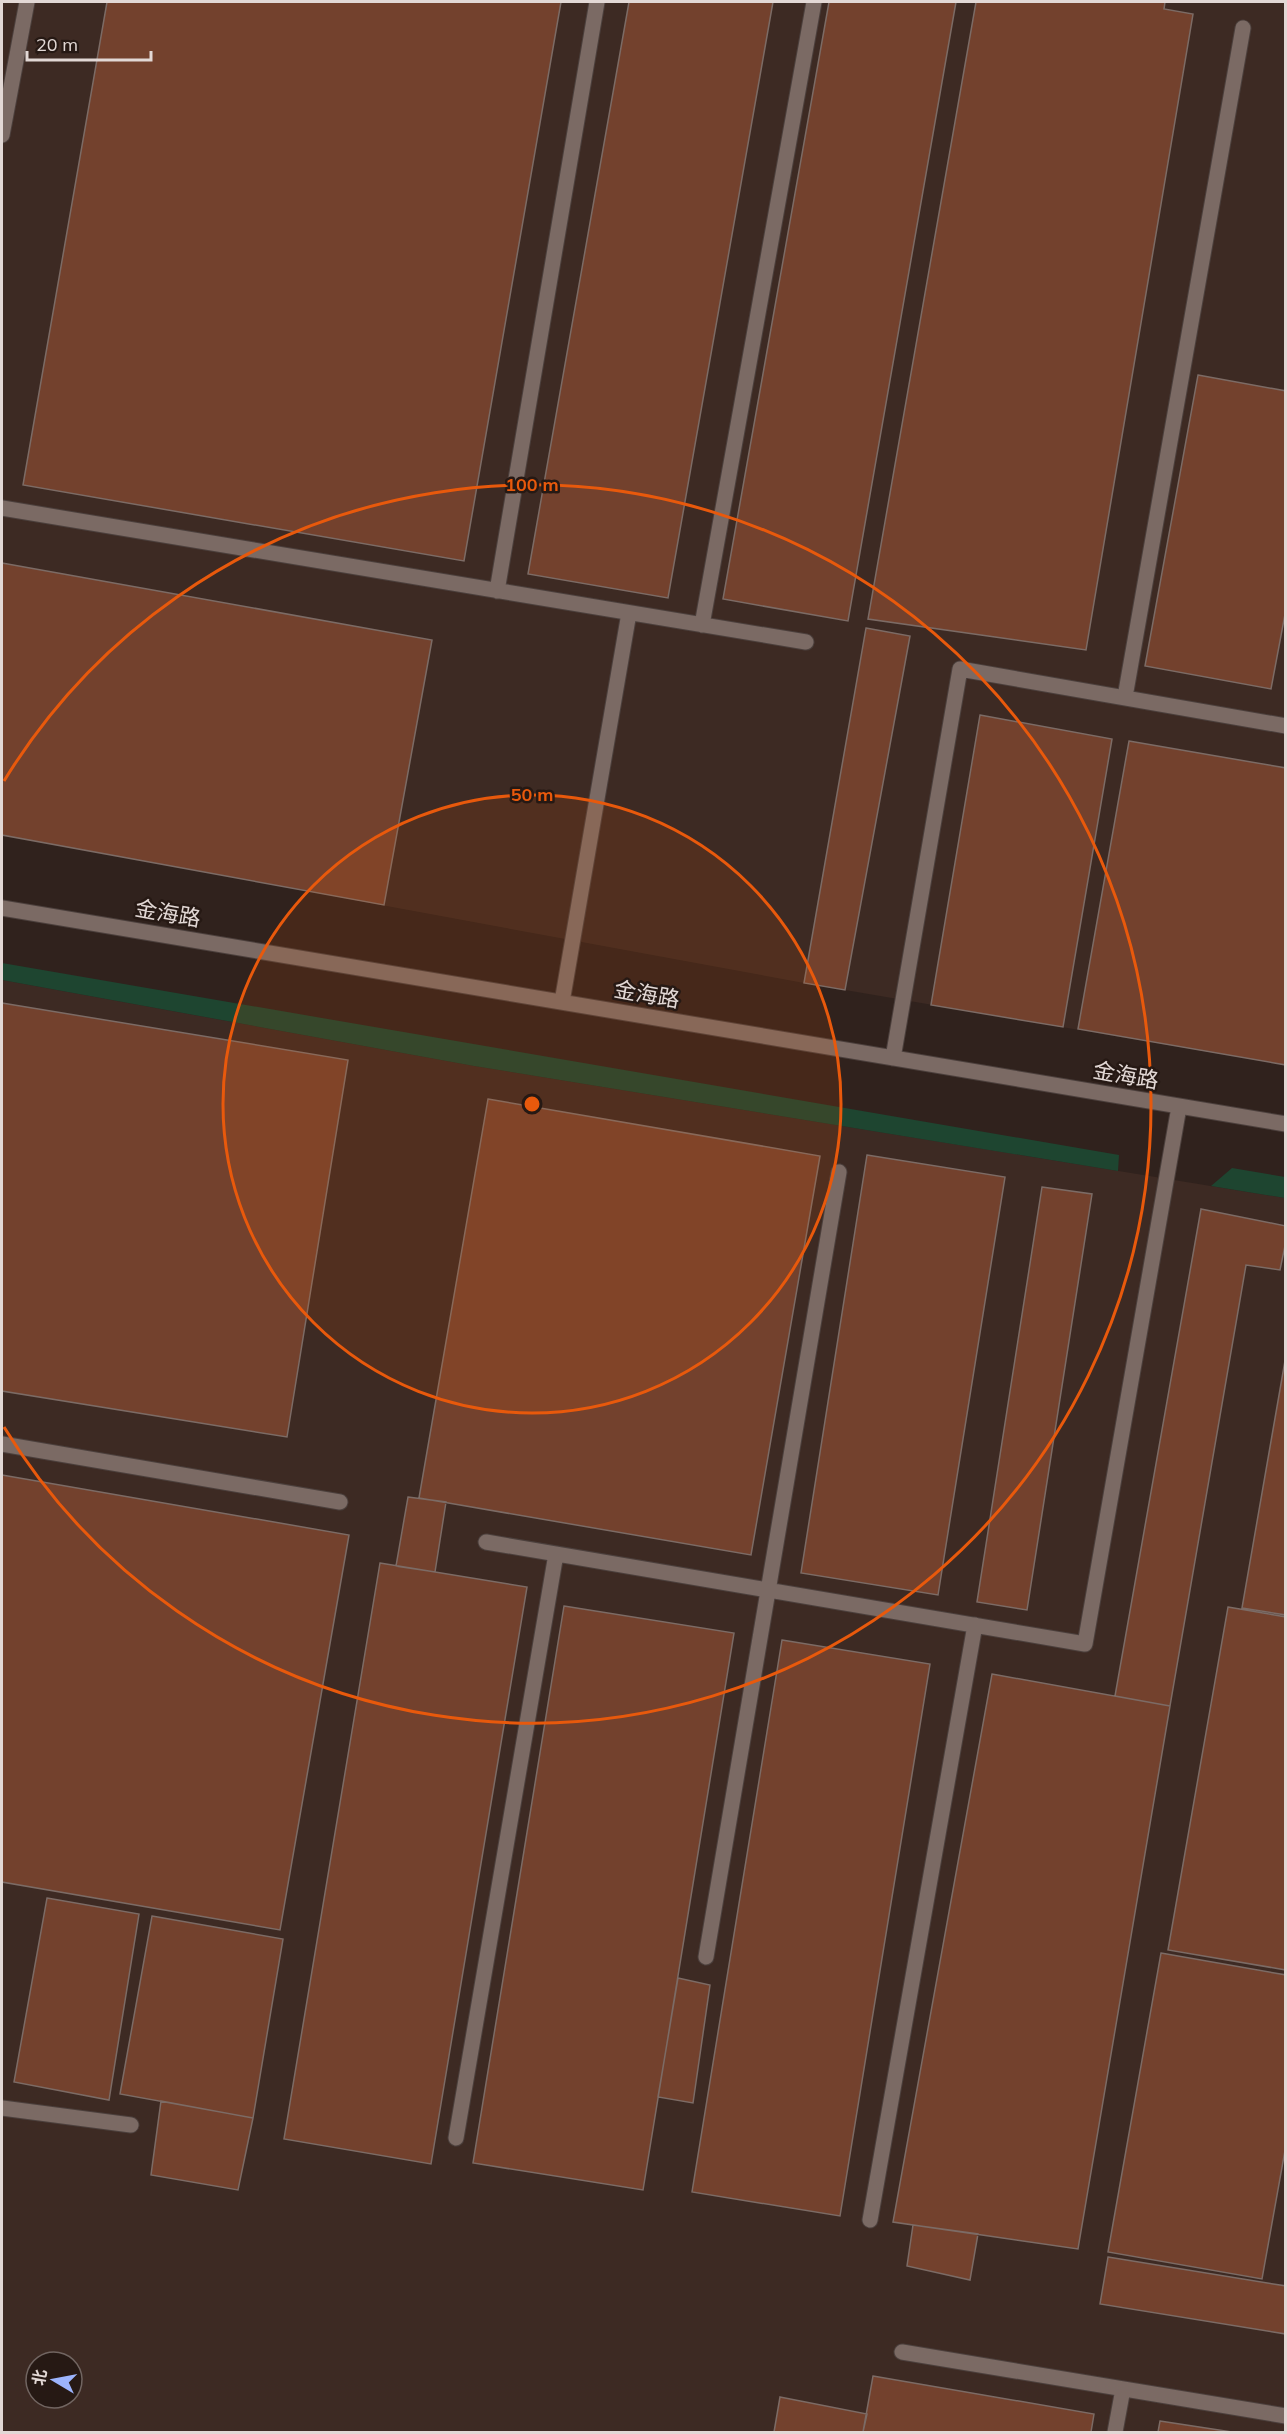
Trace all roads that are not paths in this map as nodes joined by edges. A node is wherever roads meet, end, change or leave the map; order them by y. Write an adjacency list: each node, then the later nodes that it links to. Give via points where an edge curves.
1 (27, 2): 5 (street)
2 (597, 2): 7 (street)
3 (814, 2): 9 (street)
4 (1243, 27): 11 (street)
5 (2, 135)
6 (2, 508): 7 (street)
7 (497, 591): 8 (street)
8 (629, 613): 9 (street); 14 (street)
9 (702, 625): 10 (street)
10 (806, 642)
11 (1125, 697): 12 (street); 15 (street, via 960,669)
12 (1286, 726)
13 (2, 908): 14 (street, 金海路)
14 (562, 1002): 15 (street, 金海路)
15 (893, 1058): 16 (street, 金海路)
16 (1179, 1107): 17 (street, 金海路); 24 (street, via 1085,1644)
17 (1286, 1124)
18 (839, 1172): 23 (street)
19 (2, 1444): 20 (street)
20 (340, 1502)
21 (486, 1542): 22 (street)
22 (556, 1554): 23 (street); 28 (street)
23 (768, 1590): 24 (street); 25 (street)
24 (975, 1625): 29 (street)
25 (706, 1957)
26 (2, 2108): 27 (street)
27 (131, 2125)
28 (456, 2138)
29 (870, 2220)
30 (902, 2352): 31 (street)
31 (1123, 2389): 32 (street); 33 (street)
32 (1286, 2416)
33 (1115, 2433)

